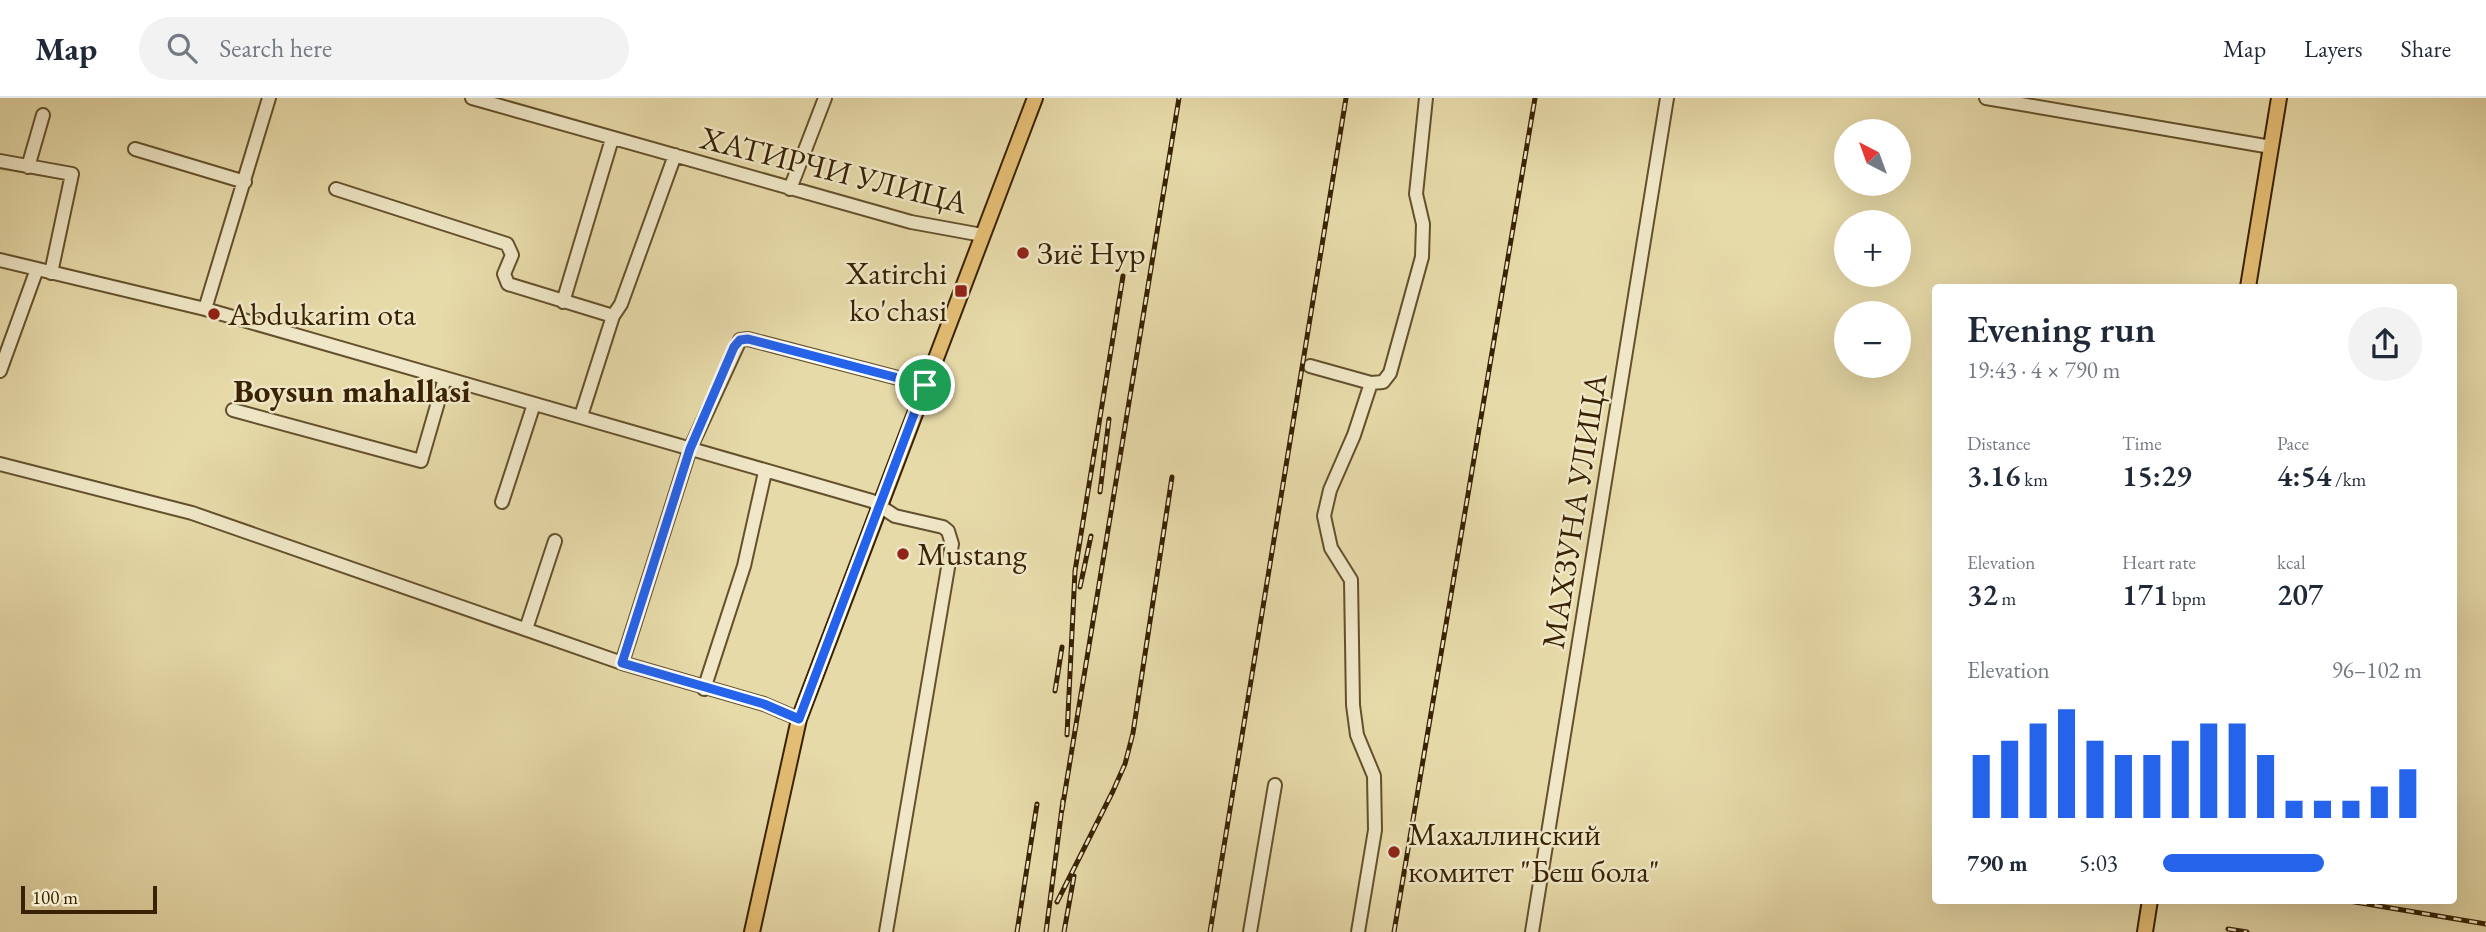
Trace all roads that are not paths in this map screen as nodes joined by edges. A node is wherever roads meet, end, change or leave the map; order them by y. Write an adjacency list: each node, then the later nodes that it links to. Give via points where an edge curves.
1 (269, 98): 17 (street)
2 (472, 98): 11 (street, ХАТИРЧИ УЛИЦА)
3 (825, 98): 19 (street)
4 (1034, 98): 20 (main road)
5 (1426, 98): 32 (street, via 1416,198 1423,224 1422,257 1390,373 1382,382)
6 (1667, 98): 54 (street, МАХЗУНА УЛИЦА)
7 (1986, 98): 12 (street)
8 (2279, 98): 12 (main road)
9 (2287, 98): 12 (main road)
10 (43, 115): 16 (street)
11 (612, 139): 14 (street, ХАТИРЧИ УЛИЦА); 26 (street)
12 (2275, 148): 24 (main road); 25 (main road)
13 (135, 149): 17 (street)
14 (675, 155): 19 (street, ХАТИРЧИ УЛИЦА); 28 (street)
15 (0, 161): 16 (street)
16 (28, 167): 23 (street, via 72,174)
17 (245, 182): 27 (street)
18 (336, 189): 26 (street, via 507,244 512,255 504,274 508,285)
19 (790, 189): 20 (street, ХАТИРЧИ УЛИЦА, via 911,222)
20 (982, 235): 33 (main road)
21 (0, 260): 22 (street)
22 (37, 269): 23 (street); 30 (street)
23 (51, 273): 27 (street)
24 (2249, 284)
25 (2256, 284)
26 (563, 302): 28 (street)
27 (205, 309): 31 (street)
28 (613, 316): 36 (street)
29 (1310, 366): 32 (street)
30 (0, 371)
31 (445, 378): 34 (street); 35 (street, via 421,461)
32 (1371, 383): 53 (street, via 1324,516 1331,548 1352,585 1354,714 1357,735 1374,776 1375,830)
33 (925, 385): 37 (street, via 740,340); 41 (main road)
34 (534, 404): 36 (street); 40 (street)
35 (233, 410)
36 (582, 416): 37 (street)
37 (690, 449): 39 (street); 44 (street)
38 (0, 464): 43 (street, via 192,513)
39 (765, 472): 41 (street); 45 (street, via 744,566)
40 (502, 502)
41 (880, 506): 46 (main road); 51 (street, via 895,516 943,527 953,544)
42 (555, 541): 43 (street)
43 (526, 629): 44 (street)
44 (622, 663): 45 (street)
45 (704, 689): 46 (street, via 764,704)
46 (799, 719): 50 (main road)
47 (1275, 785): 52 (street)
48 (2149, 904): 55 (main road)
49 (2158, 904): 56 (main road)
50 (752, 932)
51 (886, 932)
52 (1250, 932)
53 (1358, 932)
54 (1532, 932)
55 (2145, 932)
56 (2154, 932)

